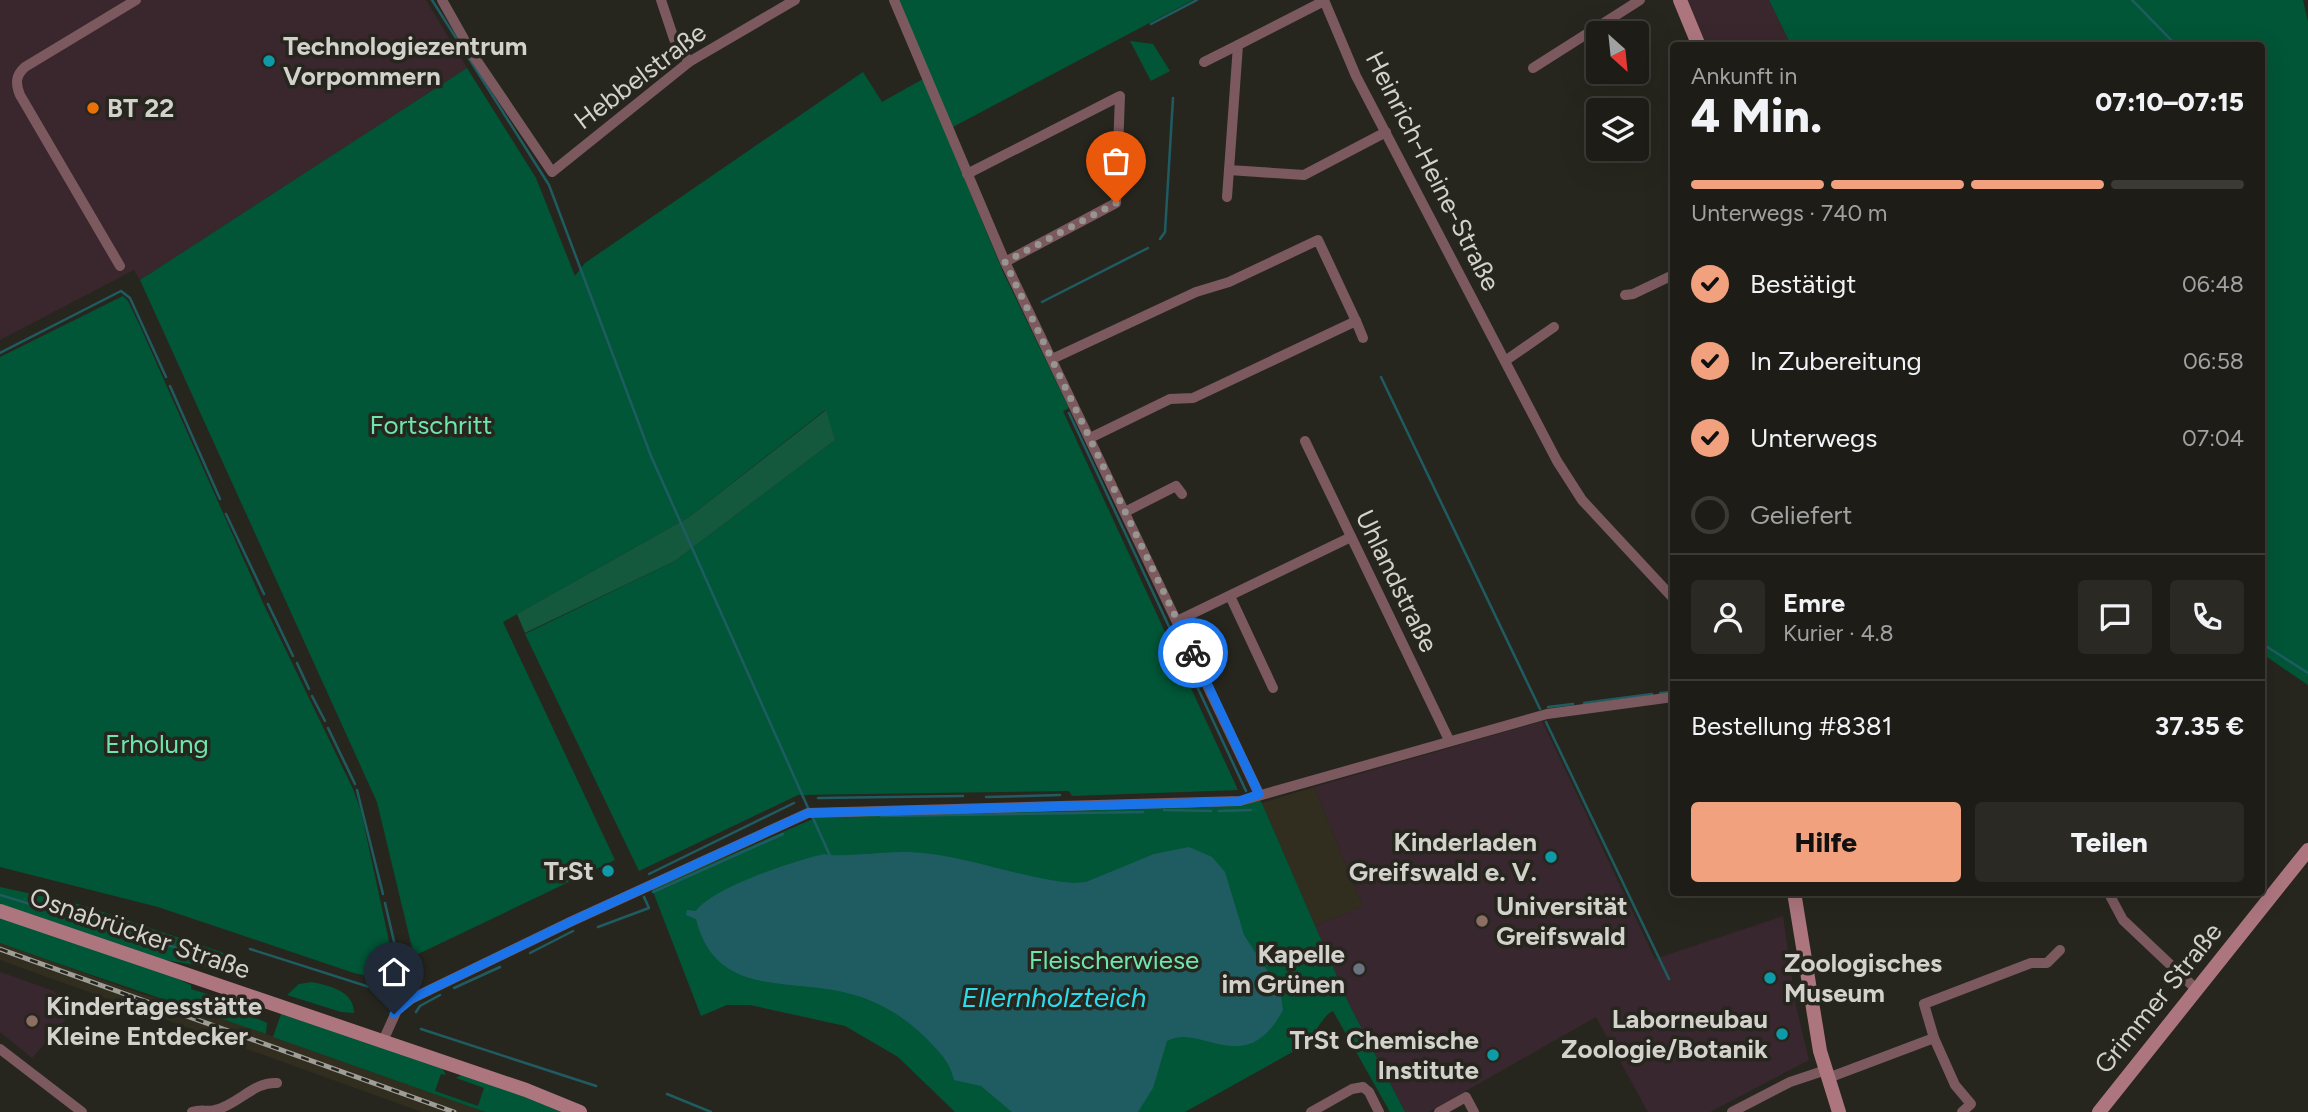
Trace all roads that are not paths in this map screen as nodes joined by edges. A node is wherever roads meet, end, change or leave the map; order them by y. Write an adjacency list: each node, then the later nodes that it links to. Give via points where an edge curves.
1 (136, 0): 19 (street, via 25,67 16,80 20,95)
2 (442, 0): 11 (street, Hebbelstraße, via 473,55 552,172)
3 (661, 0): 11 (street, via 674,39)
4 (795, 0): 11 (street, Hebbelstraße)
5 (894, 0): 16 (street)
6 (1324, 0): 10 (street); 14 (street, Heinrich-Heine-Straße)
7 (1640, 0): 13 (street)
8 (1679, 0): 9 (main road)
9 (1697, 42)
10 (1238, 45): 12 (street); 15 (street)
11 (689, 62)
12 (1204, 62)
13 (1533, 68)
14 (1386, 132): 15 (street, via 1304,175); 26 (street, Heinrich-Heine-Straße)
15 (1229, 170): 17 (street)
16 (967, 174): 18 (street); 18 (street, via 1121,96 1116,203)
17 (1227, 197)
18 (1005, 262): 25 (street)
19 (120, 266)
20 (1670, 276): 21 (street)
21 (1625, 295)
22 (1356, 321): 24 (street); 25 (street, via 1318,240); 27 (street, via 1193,398 1170,399)
23 (1554, 327): 26 (street)
24 (1363, 338)
25 (1052, 359): 27 (street)
26 (1505, 361): 32 (street, Heinrich-Heine-Straße, via 1582,500)
27 (1090, 438): 30 (street)
28 (1305, 441): 31 (street, Uhlandstraße)
29 (1182, 494): 30 (street, via 1176,486)
30 (1125, 512): 34 (street)
31 (1351, 537): 33 (street); 37 (street, Uhlandstraße)
32 (1670, 595)
33 (1230, 596): 34 (street); 35 (street)
34 (1177, 621): 38 (street)
35 (1273, 688)
36 (1670, 697): 37 (street, via 1547,714)
37 (1449, 740): 38 (street)
38 (1259, 794): 46 (street, via 1240,801 812,813 411,999 397,1010)
39 (2308, 850): 44 (main road, Grimmer Straße)
40 (1795, 896): 48 (main road)
41 (2109, 896): 44 (street, via 2118,922)
42 (0, 911): 46 (main road, Osnabrücker Straße)
43 (2060, 950): 45 (street, via 2047,963 2031,963 1924,1004)
44 (2196, 989): 60 (main road, Grimmer Straße)
45 (1934, 1038): 48 (street); 59 (street, via 1955,1085 1971,1104)
46 (382, 1043): 52 (main road, Osnabrücker Straße)
47 (0, 1049): 50 (street)
48 (1827, 1074): 57 (street, via 1790,1082); 58 (main road)
49 (277, 1083): 51 (street, via 265,1082 214,1110)
50 (82, 1112)
51 (192, 1112)
52 (580, 1112)
53 (1311, 1112): 54 (street, via 1363,1087)
54 (1379, 1112)
55 (1439, 1112): 56 (street, via 1466,1097)
56 (1474, 1112)
57 (1732, 1112)
58 (1839, 1112)
59 (1962, 1112)
60 (2099, 1112)

